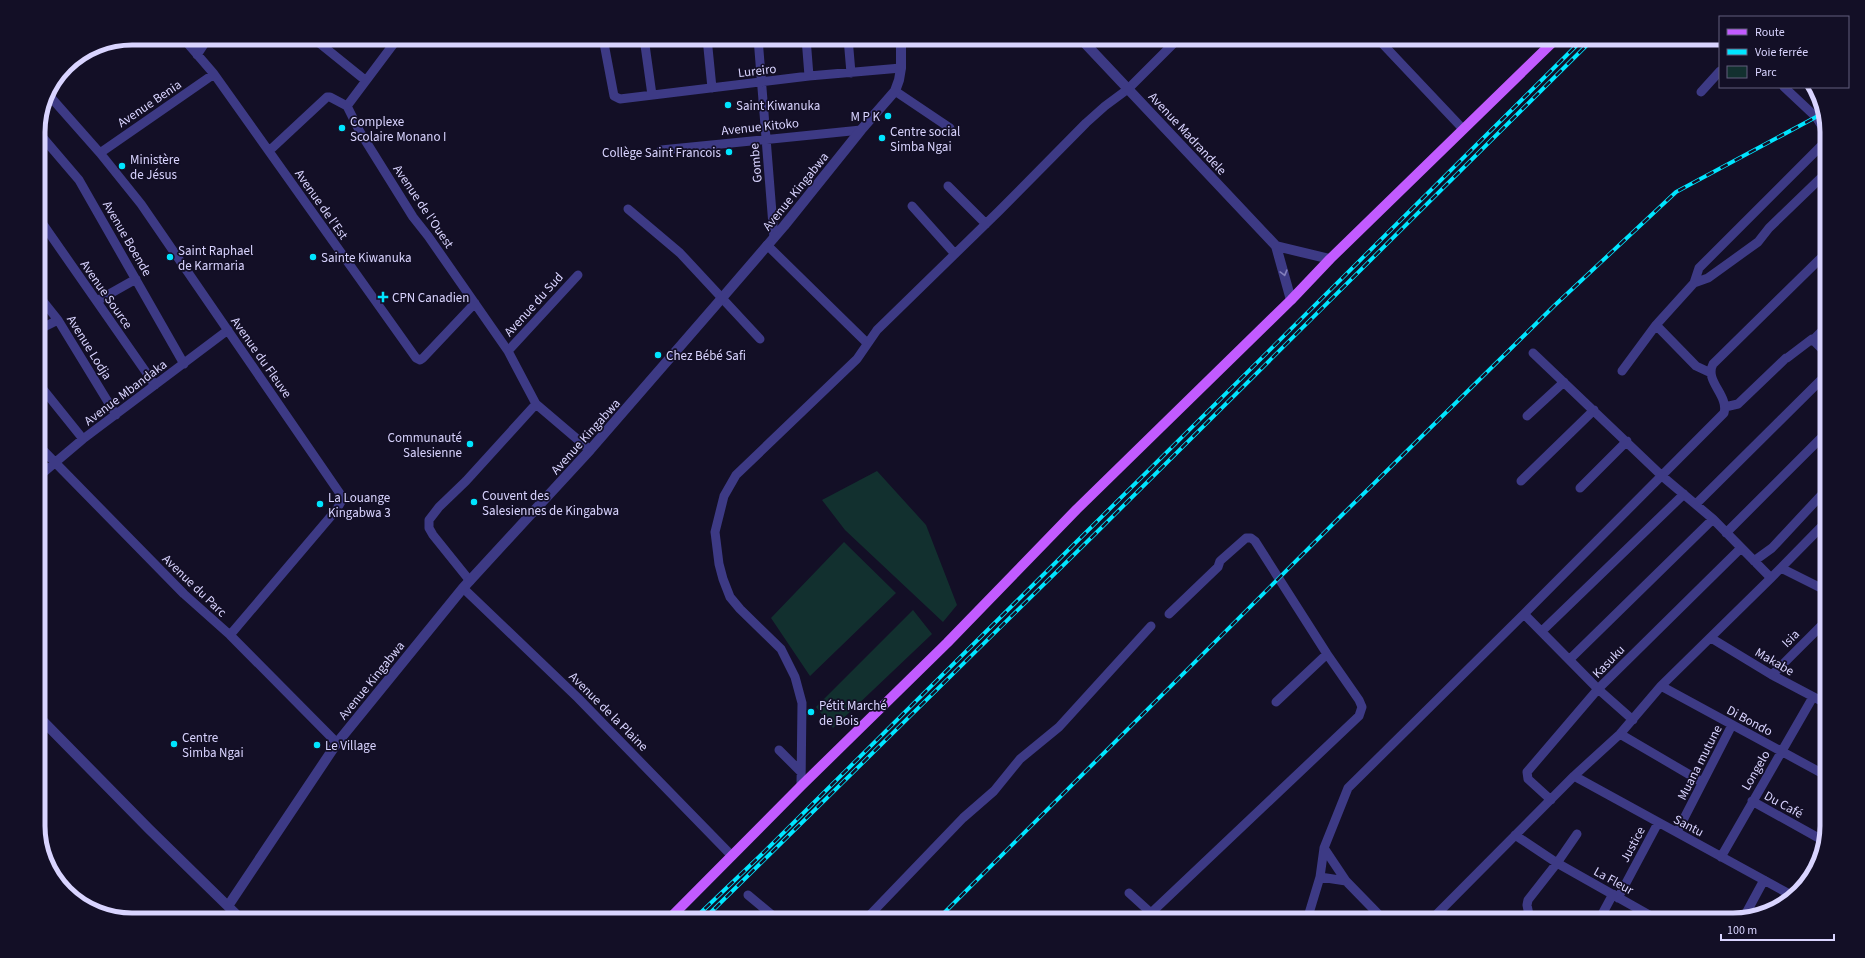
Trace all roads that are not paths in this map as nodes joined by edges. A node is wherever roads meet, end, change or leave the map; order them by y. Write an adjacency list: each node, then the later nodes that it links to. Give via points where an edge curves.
1 (189, 45): 16 (street, Avenue de l'Est)
2 (203, 45): 16 (street)
3 (322, 45): 22 (street)
4 (393, 45): 22 (street)
5 (604, 45): 29 (street, Lureiro, via 616,99)
6 (645, 45): 29 (street)
7 (708, 45): 24 (street)
8 (758, 45): 23 (street, Gombe)
9 (807, 45): 21 (street)
10 (849, 45): 19 (street)
11 (901, 45): 17 (street, Avenue Kingabwa)
12 (1087, 45): 26 (street, Avenue Madrandele)
13 (1173, 45): 26 (street)
14 (1384, 45): 35 (street)
15 (1550, 45): 35 (main road)
16 (197, 55): 20 (street, Avenue de l'Est)
17 (901, 68): 19 (street, Lureiro); 27 (street, Avenue Kingabwa)
18 (1719, 72): 28 (street)
19 (851, 73): 21 (street, Lureiro)
20 (214, 74): 40 (street, Avenue de l'Est); 41 (street, Avenue Benia)
21 (809, 76): 23 (street, Lureiro)
22 (365, 80): 31 (street)
23 (761, 82): 24 (street, Lureiro); 36 (street, Gombe)
24 (712, 88): 29 (street, Lureiro)
25 (1785, 88): 32 (street)
26 (1128, 89): 46 (street, via 1086,123); 49 (street, Avenue Madrandele)
27 (895, 90): 33 (street); 34 (street, Avenue Kingabwa)
28 (1701, 92)
29 (652, 95)
30 (52, 99): 41 (street, Avenue du Fleuve)
31 (347, 106): 40 (street, via 327,97); 59 (street, Avenue de l'Ouest, via 360,132 413,217)
32 (1819, 122)
33 (950, 128)
34 (861, 130): 36 (street, Avenue Kitoko); 48 (street, Avenue Kingabwa)
35 (1463, 130): 51 (main road)
36 (766, 138): 39 (street, Avenue Kitoko); 48 (street, Gombe)
37 (45, 140): 54 (street, Avenue Boende, via 79,180)
38 (1820, 147): 55 (street, via 1699,268)
39 (661, 150)
40 (269, 151): 59 (street, Avenue de l'Est, via 416,358 423,358)
41 (100, 153): 64 (street, Avenue du Fleuve, via 141,204)
42 (1820, 179): 55 (street, via 1758,242 1708,278)
43 (948, 186): 46 (street)
44 (912, 206): 50 (street)
45 (628, 209): 56 (street, via 680,253)
46 (986, 224): 50 (street)
47 (45, 228): 58 (street, Avenue Source)
48 (771, 242): 56 (street, Avenue Kingabwa); 68 (street)
49 (1276, 246): 51 (street); 57 (street, one-way to 57)
50 (955, 254): 68 (street, via 877,330)
51 (1330, 258): 57 (main road)
52 (1820, 259): 74 (street, via 1714,364)
53 (578, 275): 70 (street, Avenue du Sud)
54 (136, 279): 58 (street); 72 (street, Avenue Boende)
55 (1694, 283): 62 (street)
56 (722, 298): 66 (street); 87 (street, Avenue Kingabwa)
57 (1291, 300): 132 (main road, via 1077,509 947,643)
58 (97, 301): 77 (street, Avenue Source)
59 (475, 303): 70 (street, Avenue de l'Ouest)
60 (45, 304): 61 (street, Avenue Lodja)
61 (58, 320): 63 (street); 82 (street, Avenue Lodja)
62 (1656, 325): 73 (street); 74 (street, via 1696,366)
63 (45, 326)
64 (228, 330): 72 (street, Avenue Mbandaka); 111 (street, Avenue du Fleuve, via 343,498 337,509)
65 (1820, 333): 67 (street)
66 (760, 339)
67 (1812, 340): 69 (street); 80 (street, via 1786,358 1738,404)
68 (867, 343): 128 (street, via 857,359 736,475 724,496 715,532 723,579 730,596 781,649 795,677 802,703)
69 (1820, 347)
70 (508, 351): 79 (street, Avenue de l'Ouest)
71 (1533, 353): 76 (street)
72 (184, 364): 77 (street, Avenue Mbandaka)
73 (1622, 371)
74 (1711, 373): 80 (street)
75 (1820, 381): 96 (street)
76 (1564, 382): 81 (street); 83 (street)
77 (155, 385): 82 (street, Avenue Mbandaka)
78 (45, 392): 84 (street)
79 (536, 404): 87 (street, Avenue de l'Ouest); 104 (street, Avenue de la Plaine, via 429,520 429,528)
80 (1725, 407): 91 (street, via 1724,413)
81 (1594, 410): 86 (street); 92 (street)
82 (116, 415): 84 (street, Avenue Mbandaka)
83 (1527, 416)
84 (83, 439): 89 (street, Avenue Mbandaka)
85 (1820, 439): 99 (street)
86 (1627, 442): 91 (street); 93 (street)
87 (590, 450): 104 (street, Avenue Kingabwa)
88 (45, 452): 89 (street, Avenue du Parc)
89 (55, 462): 90 (street, Avenue Mbandaka); 111 (street, Avenue du Parc, via 184,594)
90 (45, 471)
91 (1662, 476): 94 (street); 107 (street)
92 (1521, 481)
93 (1580, 488)
94 (1684, 494): 96 (street); 110 (street)
95 (1820, 497): 101 (street, via 1772,548)
96 (1696, 504): 97 (street)
97 (1713, 519): 99 (street); 114 (street)
98 (1820, 528): 102 (street)
99 (1726, 533): 100 (street)
100 (1741, 548): 101 (street); 117 (street, Kasuku)
101 (1754, 561): 103 (street)
102 (1782, 568): 103 (street); 105 (street)
103 (1772, 578): 112 (street)
104 (466, 585): 125 (street, Avenue Kingabwa); 141 (street, Avenue de la Plaine)
105 (1820, 587)
106 (1169, 614): 113 (street, via 1218,567 1220,561 1246,538 1251,538)
107 (1524, 614): 110 (street); 140 (street, via 1348,788)
108 (1151, 626): 156 (street, via 1059,727 1020,759 994,791 963,818)
109 (1820, 627): 115 (street, Isia)
110 (1542, 631): 114 (street)
111 (230, 635): 125 (street, Avenue du Parc)
112 (1711, 638): 115 (street, Makabe); 116 (street)
113 (1327, 654): 120 (street); 157 (street, via 1359,700 1362,707 1360,716)
114 (1570, 659): 117 (street)
115 (1772, 674): 118 (street, Makabe)
116 (1661, 686): 121 (street); 123 (street, Di Bondo)
117 (1598, 689): 121 (street); 133 (street, Kasuku, via 1527,772 1528,779)
118 (1813, 697): 119 (street, Makabe); 127 (street, Longelo)
119 (1820, 700)
120 (1276, 702)
121 (1633, 720): 124 (street)
122 (45, 723): 151 (street)
123 (1732, 725): 127 (street, Di Bondo); 131 (street, Muana mutune)
124 (1620, 734): 130 (street); 131 (street)
125 (336, 743): 151 (street, Avenue Kingabwa)
126 (779, 750): 128 (street)
127 (1781, 751): 129 (street, Di Bondo); 134 (street, Longelo)
128 (801, 772): 132 (street)
129 (1820, 772)
130 (1574, 776): 133 (street); 135 (street, Santu)
131 (1702, 782): 136 (street, Muana mutune)
132 (801, 786): 141 (main road)
133 (1551, 800): 138 (street)
134 (1752, 802): 139 (street, Du Café); 142 (street, Longelo)
135 (1658, 824): 136 (street, Santu); 150 (street, Justice)
136 (1677, 832): 142 (street, Santu)
137 (1577, 834): 143 (street)
138 (1515, 835): 143 (street, La Fleur); 160 (street)
139 (1819, 838)
140 (1324, 848): 144 (street); 146 (street)
141 (732, 856): 154 (main road)
142 (1721, 857): 145 (street, Santu)
143 (1557, 863): 150 (street, La Fleur); 161 (street, via 1528,900)
144 (1320, 877): 146 (street); 158 (street)
145 (1764, 880): 148 (street, Santu); 152 (street)
146 (1346, 881): 159 (street)
147 (1129, 893): 157 (street)
148 (1787, 893)
149 (748, 895): 155 (street)
150 (1616, 896): 162 (street, Justice); 163 (street, La Fleur)
151 (228, 906): 153 (street)
152 (1747, 912)
153 (235, 913)
154 (675, 913)
155 (770, 913)
156 (872, 913)
157 (1151, 913)
158 (1309, 913)
159 (1377, 913)
160 (1438, 913)
161 (1529, 913)
162 (1604, 913)
163 (1646, 913)

